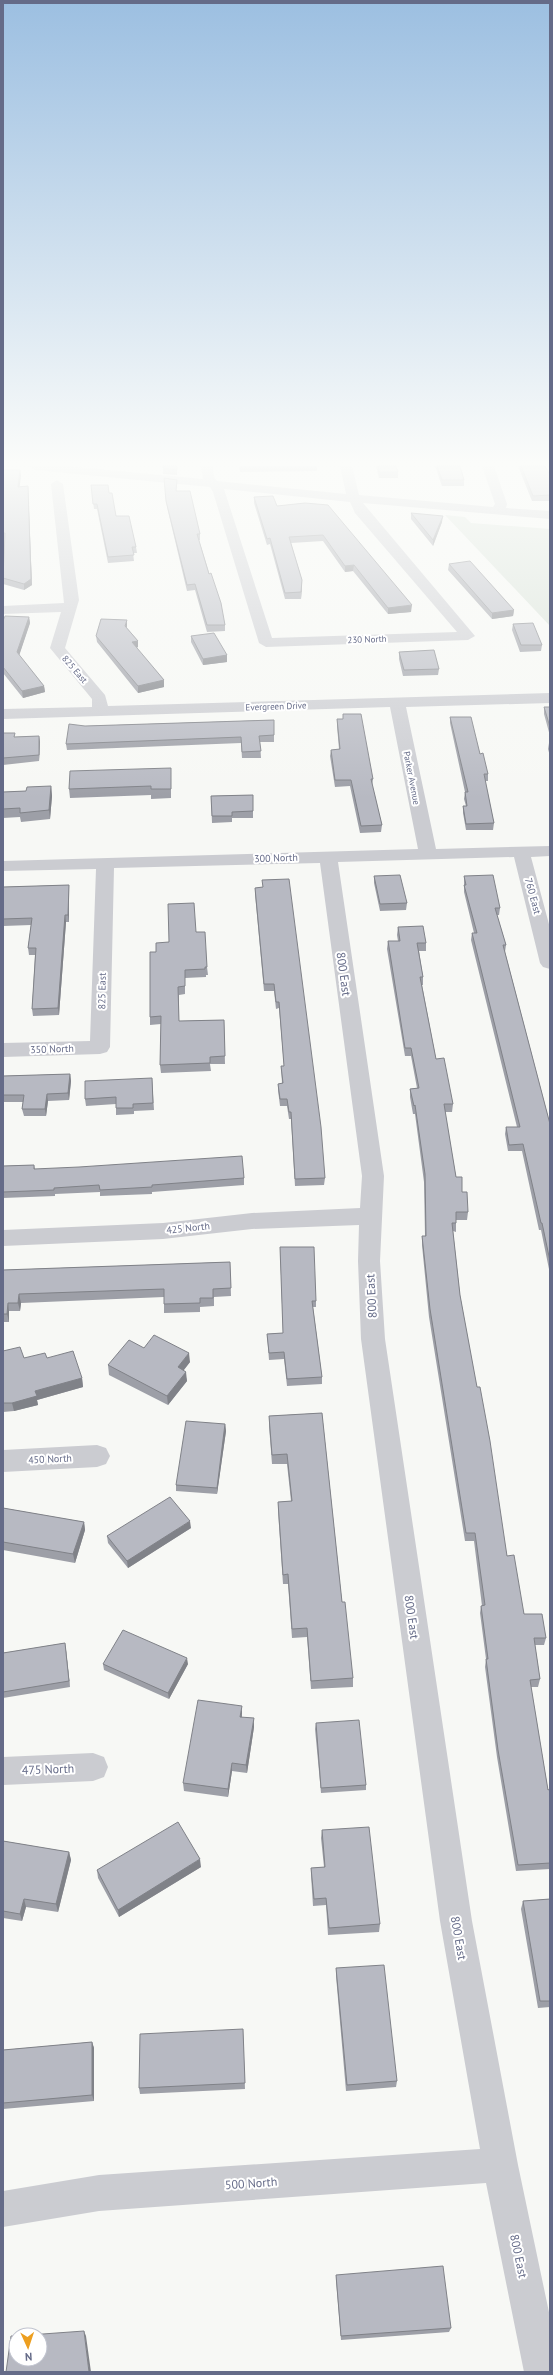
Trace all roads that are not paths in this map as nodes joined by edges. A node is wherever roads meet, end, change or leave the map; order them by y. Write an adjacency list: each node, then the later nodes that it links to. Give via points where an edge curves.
1 (70, 577): 4 (street, 825 East, via 72,595)
2 (246, 577): 3 (street, 230 North, via 266,643 468,636)
3 (417, 577)
4 (70, 607): 5 (street); 8 (street, 825 East, via 57,648 100,698)
5 (3, 610)
6 (550, 698): 7 (street, Evergreen Drive)
7 (397, 702): 8 (street, Evergreen Drive); 12 (street, Parker Avenue)
8 (100, 711): 9 (street, Evergreen Drive)
9 (3, 714)
10 (550, 851): 11 (street, 300 North)
11 (521, 852): 12 (street, 300 North); 16 (street, 760 East)
12 (428, 854): 13 (street, 300 North)
13 (328, 857): 14 (street, 300 North); 19 (street, 800 East, via 373,1176)
14 (105, 863): 15 (street, 300 North); 17 (street, 825 East)
15 (3, 866)
16 (550, 963)
17 (100, 1047): 18 (street, 350 North)
18 (3, 1050)
19 (372, 1216): 20 (street, 425 North, via 252,1221 163,1231); 25 (street, 800 East, via 369,1261 373,1339 456,1921)
20 (3, 1238)
21 (97, 1456): 22 (street, 450 North)
22 (3, 1461)
23 (92, 1767): 24 (street, 475 North)
24 (3, 1771)
25 (500, 2165): 26 (street, 500 North, via 99,2194 41,2201); 27 (street, 800 East)
26 (3, 2209)
27 (543, 2372)

